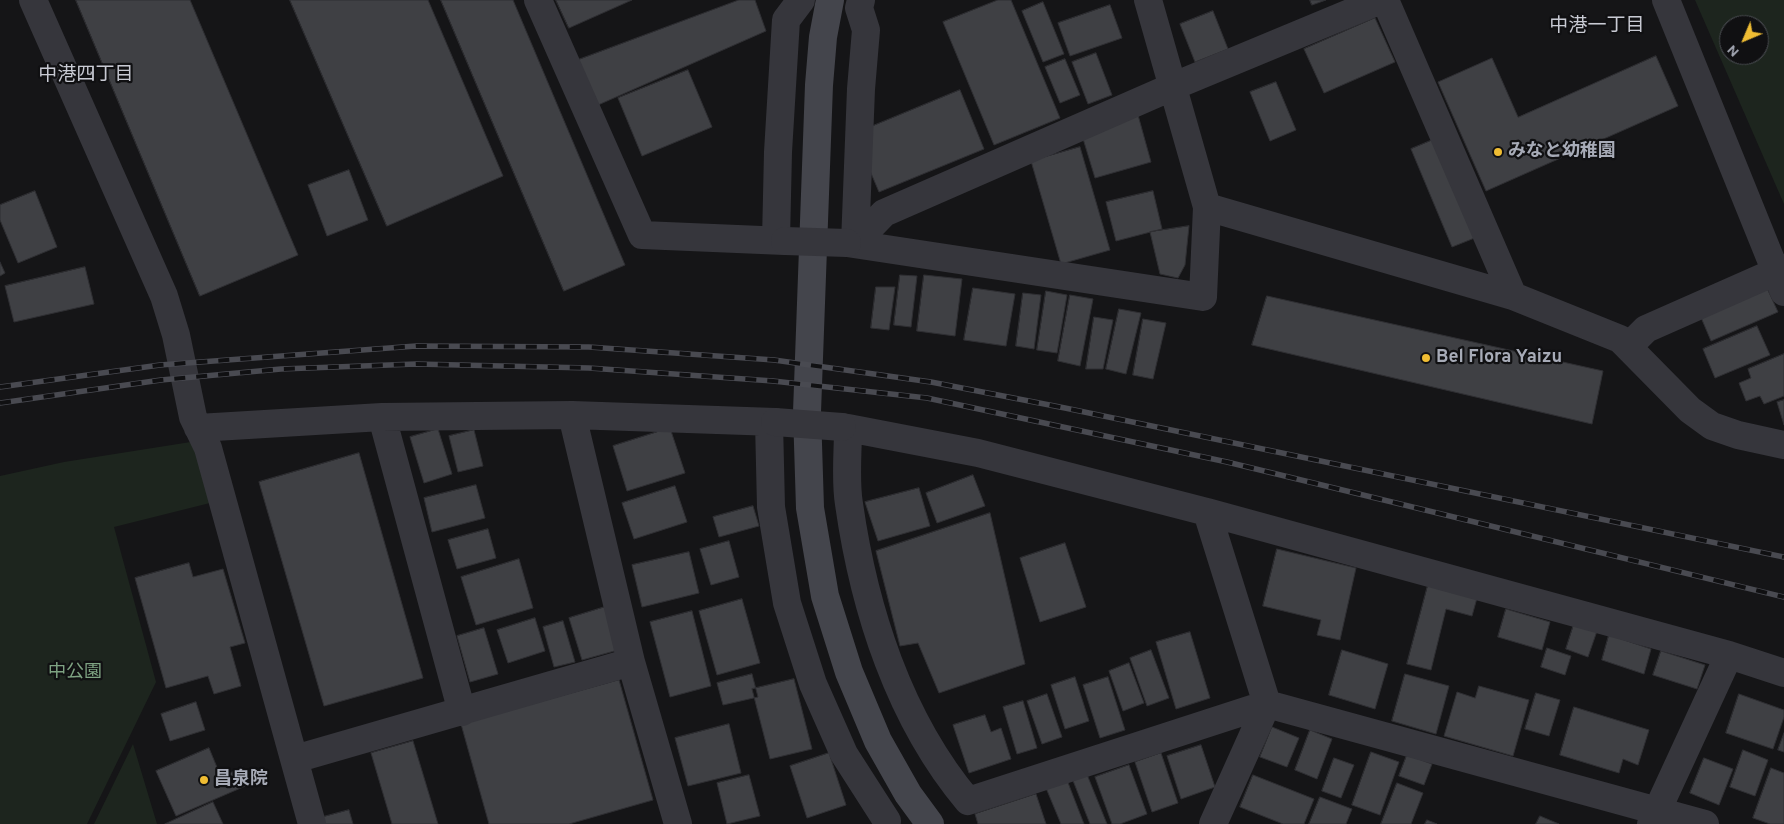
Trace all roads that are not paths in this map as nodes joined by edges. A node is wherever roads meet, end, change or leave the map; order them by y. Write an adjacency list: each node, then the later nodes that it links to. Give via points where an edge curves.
1 (33, 0): 20 (street, via 164,296)
2 (538, 0): 12 (street, via 642,235)
3 (801, 0): 12 (street, via 786,20 779,134)
4 (830, 0): 31 (street, via 819,85 807,412 810,508 825,596 849,672 878,742)
5 (861, 0): 13 (street, via 859,8 866,30)
6 (1148, 0): 10 (street)
7 (1380, 0): 10 (street)
8 (1385, 0): 15 (street)
9 (1666, 0): 14 (street)
10 (1174, 86): 11 (street); 13 (street, via 884,213)
11 (1207, 207): 13 (street, via 1203,297); 15 (street)
12 (781, 241): 13 (street, bridge)
13 (851, 243)
14 (1781, 277): 16 (street, via 1646,329)
15 (1512, 296): 16 (street, via 1620,339)
16 (1629, 346): 22 (street, via 1690,410 1712,426)
17 (572, 415): 18 (street); 19 (street); 25 (street)
18 (382, 416): 20 (street); 28 (street)
19 (772, 422): 21 (street, bridge); 32 (street, via 771,507 787,603 813,684 844,754)
20 (198, 428): 29 (street, via 208,448)
21 (845, 428): 23 (street, via 978,453); 27 (street, via 848,502 864,585 884,648 914,720 944,772 968,801)
22 (1784, 445)
23 (1207, 512): 24 (street); 27 (street)
24 (1729, 655): 26 (street); 30 (street)
25 (631, 662): 28 (street); 34 (street)
26 (1784, 673)
27 (1267, 704): 30 (street); 35 (street)
28 (462, 712): 29 (street)
29 (295, 759): 33 (street)
30 (1655, 817): 36 (street)
31 (926, 820): 32 (street)
32 (881, 823)
33 (312, 824)
34 (678, 824)
35 (1213, 824)
36 (1705, 824)

